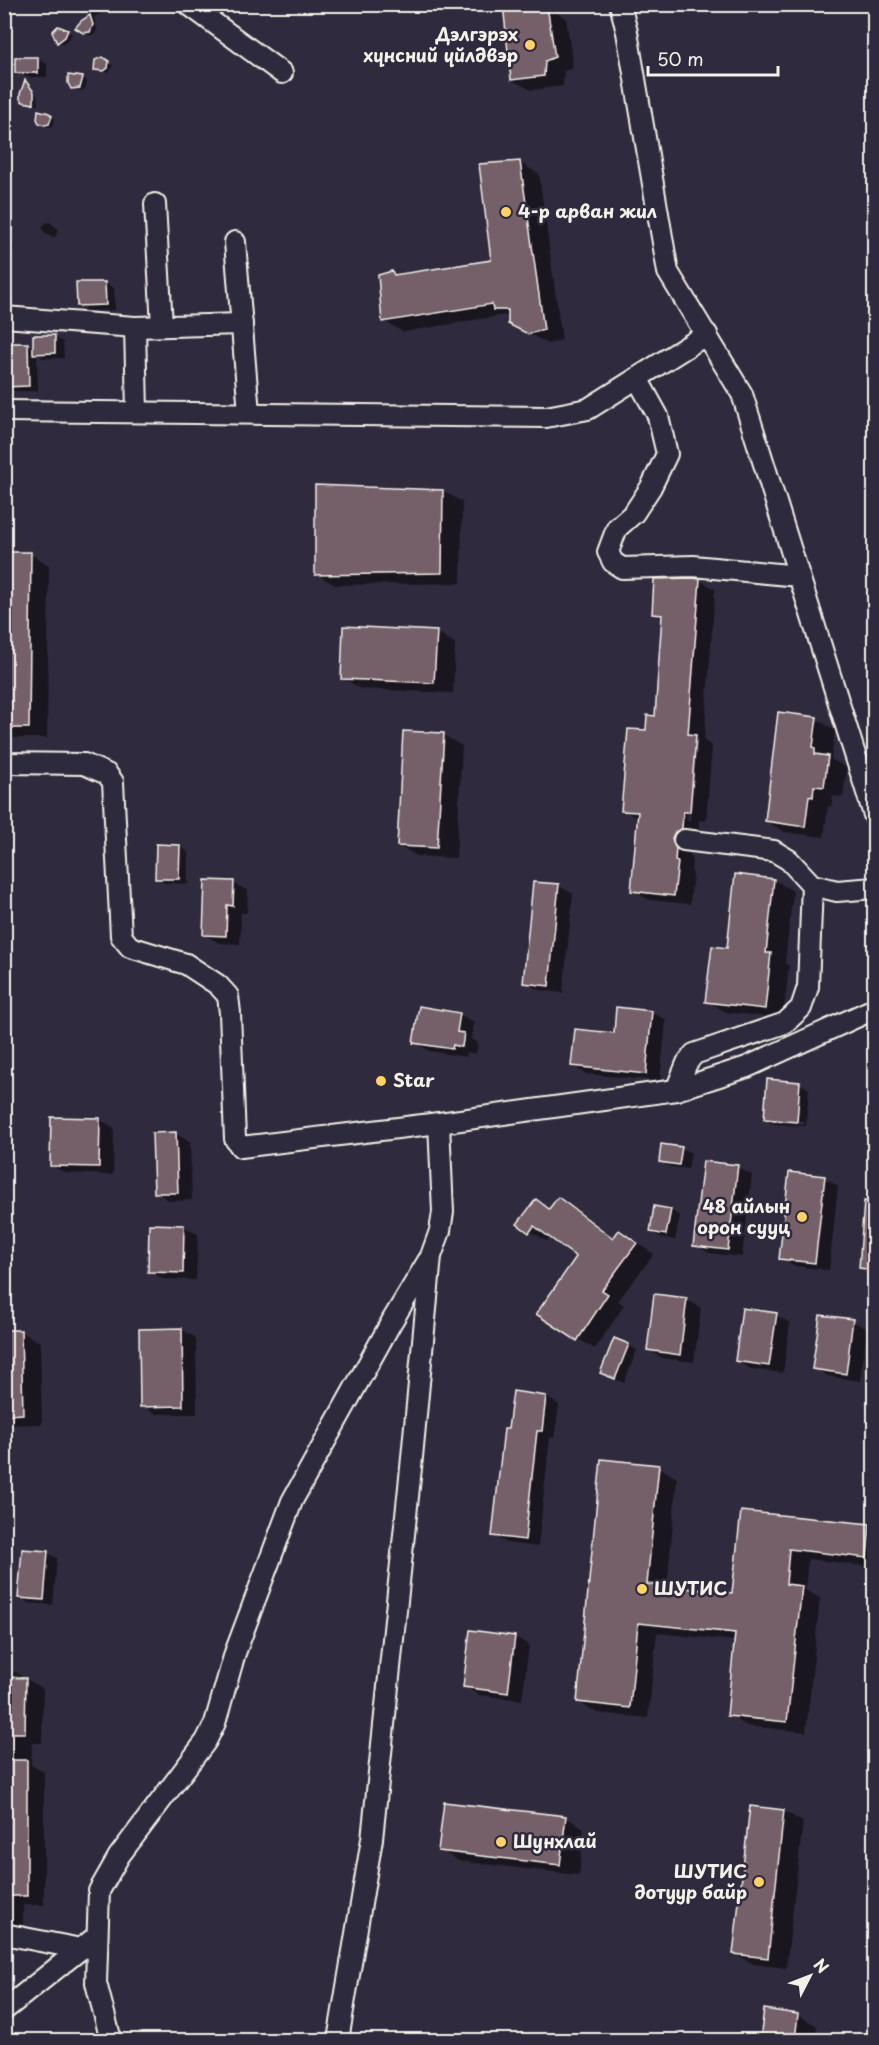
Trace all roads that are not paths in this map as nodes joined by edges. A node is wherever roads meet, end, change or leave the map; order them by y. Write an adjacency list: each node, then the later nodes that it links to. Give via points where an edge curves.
1 (188, 4): 3 (street)
2 (620, 4): 10 (street, via 668,272)
3 (282, 73)
4 (155, 204): 8 (street)
5 (235, 242): 7 (street)
6 (4, 318): 9 (street)
7 (242, 324): 8 (street); 14 (street)
8 (162, 326): 9 (street)
9 (135, 327): 13 (street)
10 (706, 334): 11 (street); 15 (street, via 742,394)
11 (638, 378): 14 (street, via 588,410 546,417); 15 (street, via 658,416 667,454 634,513 617,528 608,552 613,562 622,568 693,566)
12 (4, 411): 13 (street)
13 (137, 411): 14 (street)
14 (249, 413)
15 (799, 576): 17 (street)
16 (4, 763): 23 (street, via 84,764 107,774 113,782 121,936 130,947 186,964 228,996 238,1145)
17 (874, 815)
18 (684, 840): 19 (street, via 774,851 789,860)
19 (812, 885): 20 (street, via 837,891); 22 (street, via 808,987 801,1008 785,1023 694,1054)
20 (874, 888)
21 (874, 1009): 22 (street, via 747,1067)
22 (676, 1090): 23 (street)
23 (439, 1123): 24 (street, via 443,1212)
24 (431, 1256): 26 (street, via 292,1502 206,1741 119,1856 99,1891); 30 (street, via 372,1839)
25 (4, 1934): 27 (street)
26 (97, 1936): 27 (street); 29 (street, via 96,1983)
27 (81, 1949): 28 (street)
28 (4, 2010)
29 (111, 2040)
30 (338, 2040)

